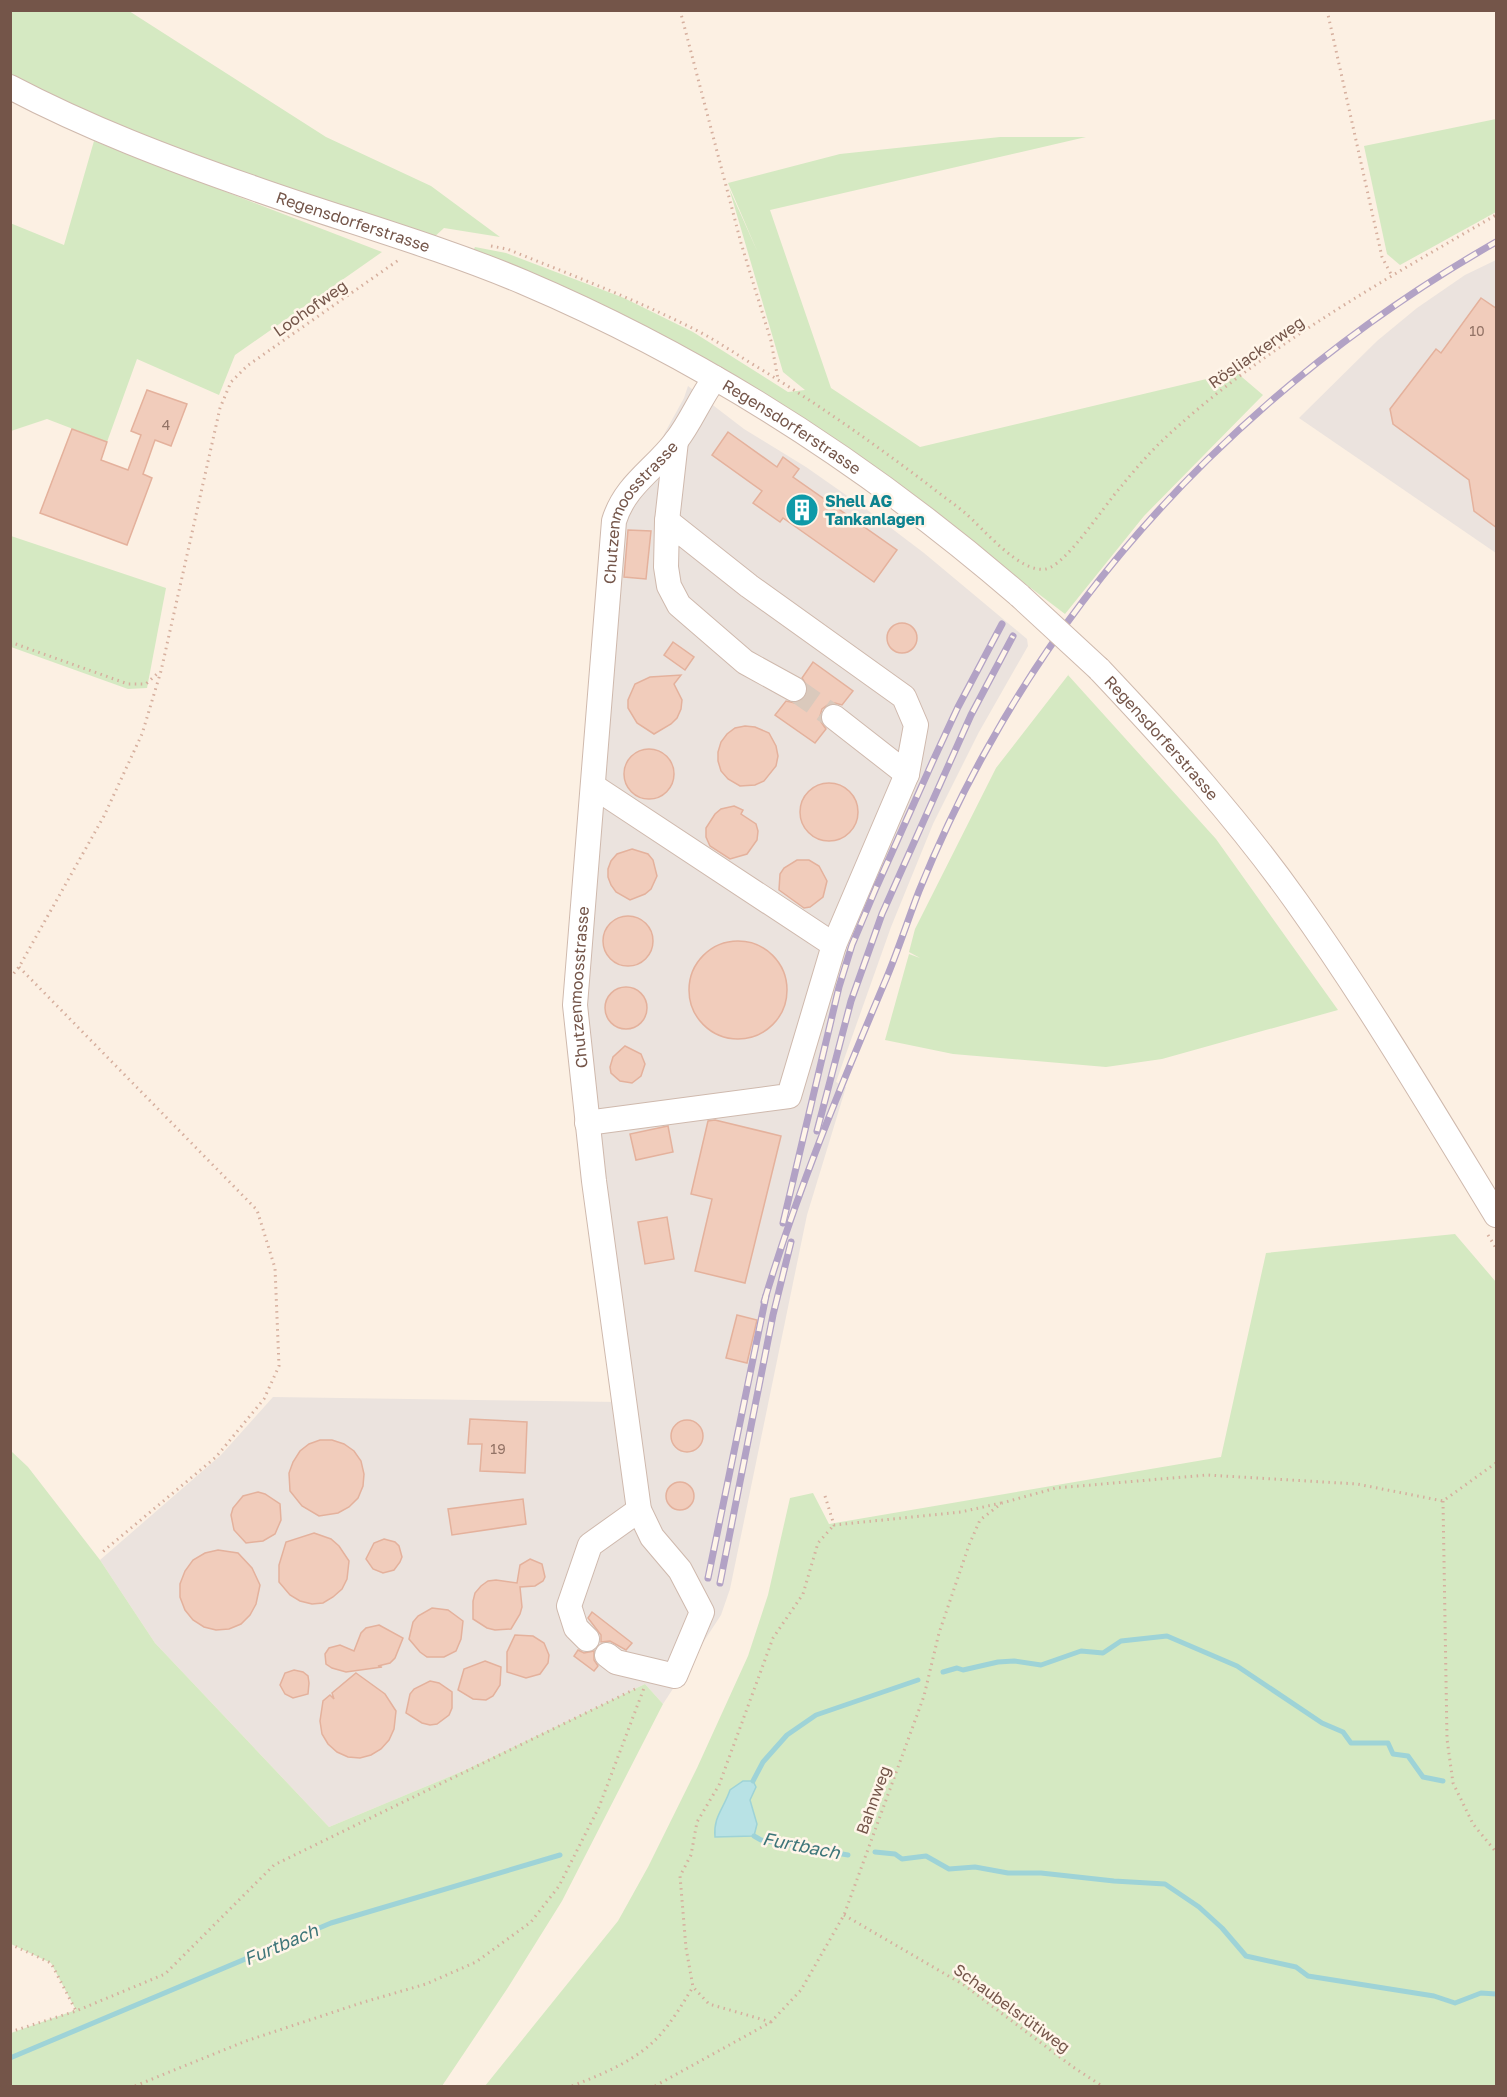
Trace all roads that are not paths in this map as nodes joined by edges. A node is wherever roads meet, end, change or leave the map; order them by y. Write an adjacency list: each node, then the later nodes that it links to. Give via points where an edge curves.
1 (10, 87): 2 (street, Regensdorferstrasse, via 112,136 523,282 612,323)
2 (715, 378): 3 (street, Chutzenmoosstrasse); 11 (street, Regensdorferstrasse, bridge, via 832,452 927,520 1020,596 1099,669 1160,733 1223,806 1296,901 1368,1008)
3 (676, 441): 4 (street); 8 (street, Chutzenmoosstrasse, via 631,488 614,521)
4 (667, 521): 5 (street, via 666,567 669,586 679,605 746,662); 7 (street, via 904,697 916,724)
5 (794, 688)
6 (834, 717): 7 (street)
7 (907, 774): 9 (street)
8 (593, 786): 9 (street); 10 (street, Chutzenmoosstrasse, via 575,1005)
9 (834, 945): 10 (street, via 789,1096)
10 (587, 1123): 12 (street, Chutzenmoosstrasse)
11 (1490, 1223)
12 (639, 1510): 13 (street, via 590,1545 569,1606 576,1628); 14 (street, Chutzenmoosstrasse, via 652,1537 680,1570 702,1612 675,1676 616,1662)
13 (587, 1639)
14 (607, 1655)

